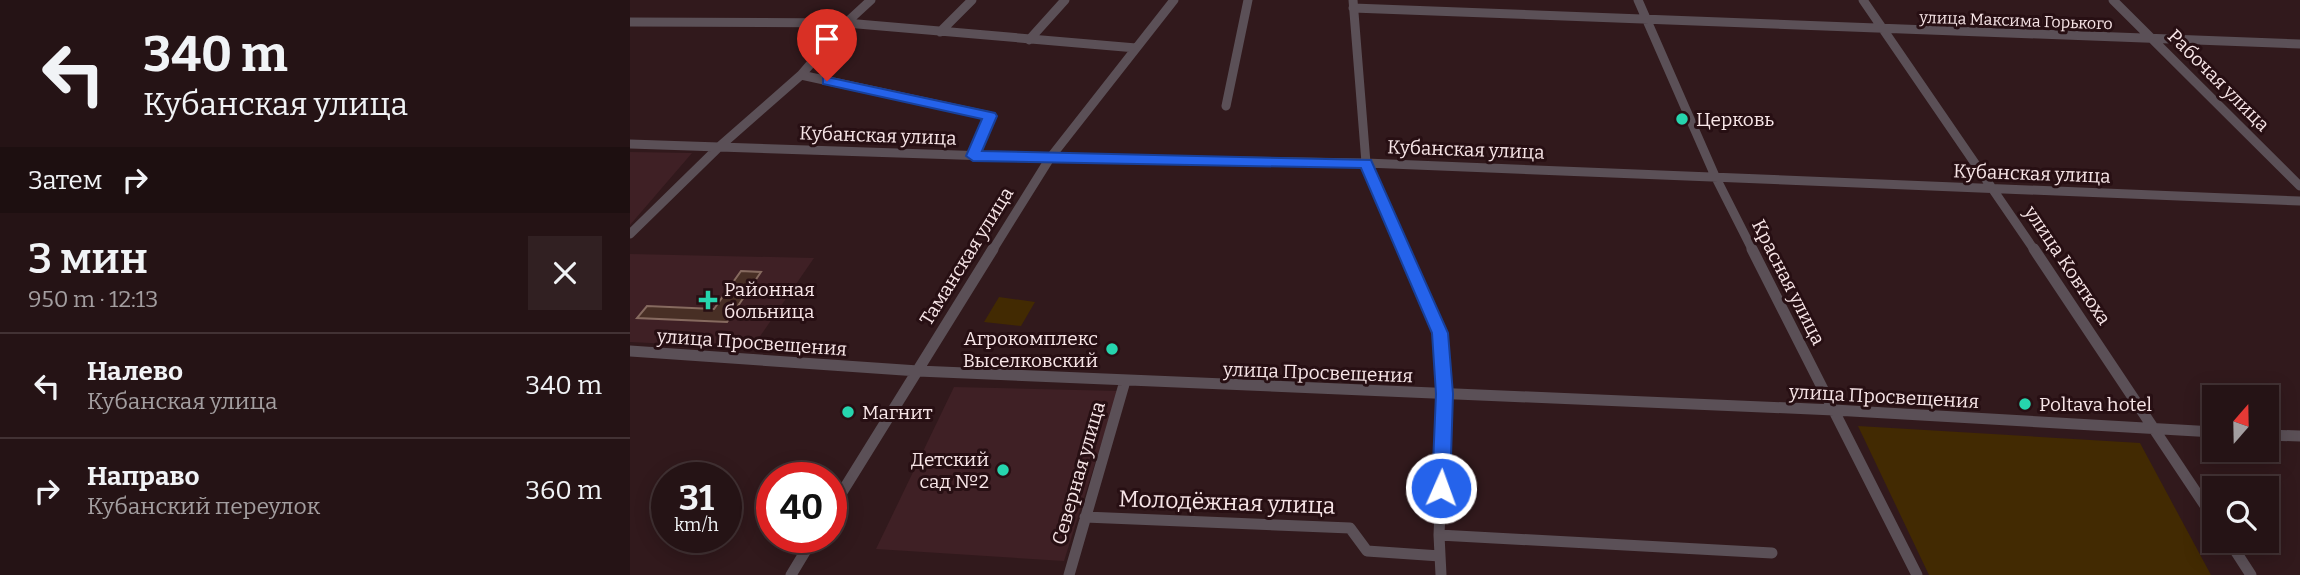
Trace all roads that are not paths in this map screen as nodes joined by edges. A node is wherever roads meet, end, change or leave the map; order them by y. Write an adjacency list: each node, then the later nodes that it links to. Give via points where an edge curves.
1 (872, 0): 12 (street)
2 (972, 0): 14 (street)
3 (1065, 0): 16 (street)
4 (1174, 0): 18 (street, Таманская улица)
5 (1248, 0): 20 (street)
6 (1638, 0): 10 (street, Красная улица)
7 (1863, 0): 13 (street, улица Ковтюха)
8 (2113, 0): 15 (street, Рабочая улица)
9 (1353, 4): 10 (street, улица Максима Горького); 25 (street)
10 (1646, 20): 13 (street, улица Максима Горького); 26 (street, Красная улица)
11 (630, 22): 12 (street)
12 (846, 23): 14 (street); 19 (street)
13 (1882, 28): 15 (street, улица Максима Горького); 28 (street, улица Ковтюха)
14 (940, 32): 16 (street)
15 (2152, 39): 17 (street, улица Максима Горького); 27 (street, Рабочая улица)
16 (1029, 40): 18 (street)
17 (2300, 44)
18 (1136, 48): 24 (street, Таманская улица)
19 (802, 75): 22 (street); 23 (street, via 990,116)
20 (1226, 106)
21 (630, 144): 22 (street, Кубанская улица)
22 (719, 146): 23 (street, Кубанская улица); 30 (street)
23 (973, 156): 24 (street, Кубанская улица)
24 (1050, 158): 25 (street, Кубанская улица); 32 (street, Таманская улица)
25 (1366, 163): 26 (street, Кубанская улица); 34 (street, via 1440,333)
26 (1715, 176): 28 (street, Кубанская улица); 35 (street, Красная улица)
27 (2300, 186)
28 (1994, 189): 29 (street, Кубанская улица); 36 (street, улица Ковтюха)
29 (2300, 201)
30 (630, 234)
31 (630, 351): 32 (street, улица Просвещения)
32 (918, 371): 33 (street, улица Просвещения); 40 (street, Таманская улица)
33 (1125, 381): 34 (street, улица Просвещения); 42 (street, Северная улица)
34 (1445, 394): 35 (street, улица Просвещения); 43 (street)
35 (1834, 410): 36 (street, улица Просвещения); 51 (street, Красная улица)
36 (2154, 430): 37 (street, улица Просвещения); 41 (street, улица Ковтюха)
37 (2202, 432)
38 (2279, 435): 39 (street)
39 (2300, 436)
40 (847, 484)
41 (2202, 501)
42 (1085, 517): 47 (street, Молодёжная улица, via 1350,528 1367,551); 49 (street, Северная улица)
43 (1439, 535): 45 (street); 47 (street)
44 (804, 553): 48 (street)
45 (1772, 553)
46 (2237, 553): 52 (street)
47 (1440, 556): 50 (street)
48 (791, 575)
49 (1069, 575)
50 (1441, 575)
51 (1917, 575)
52 (2251, 575)

